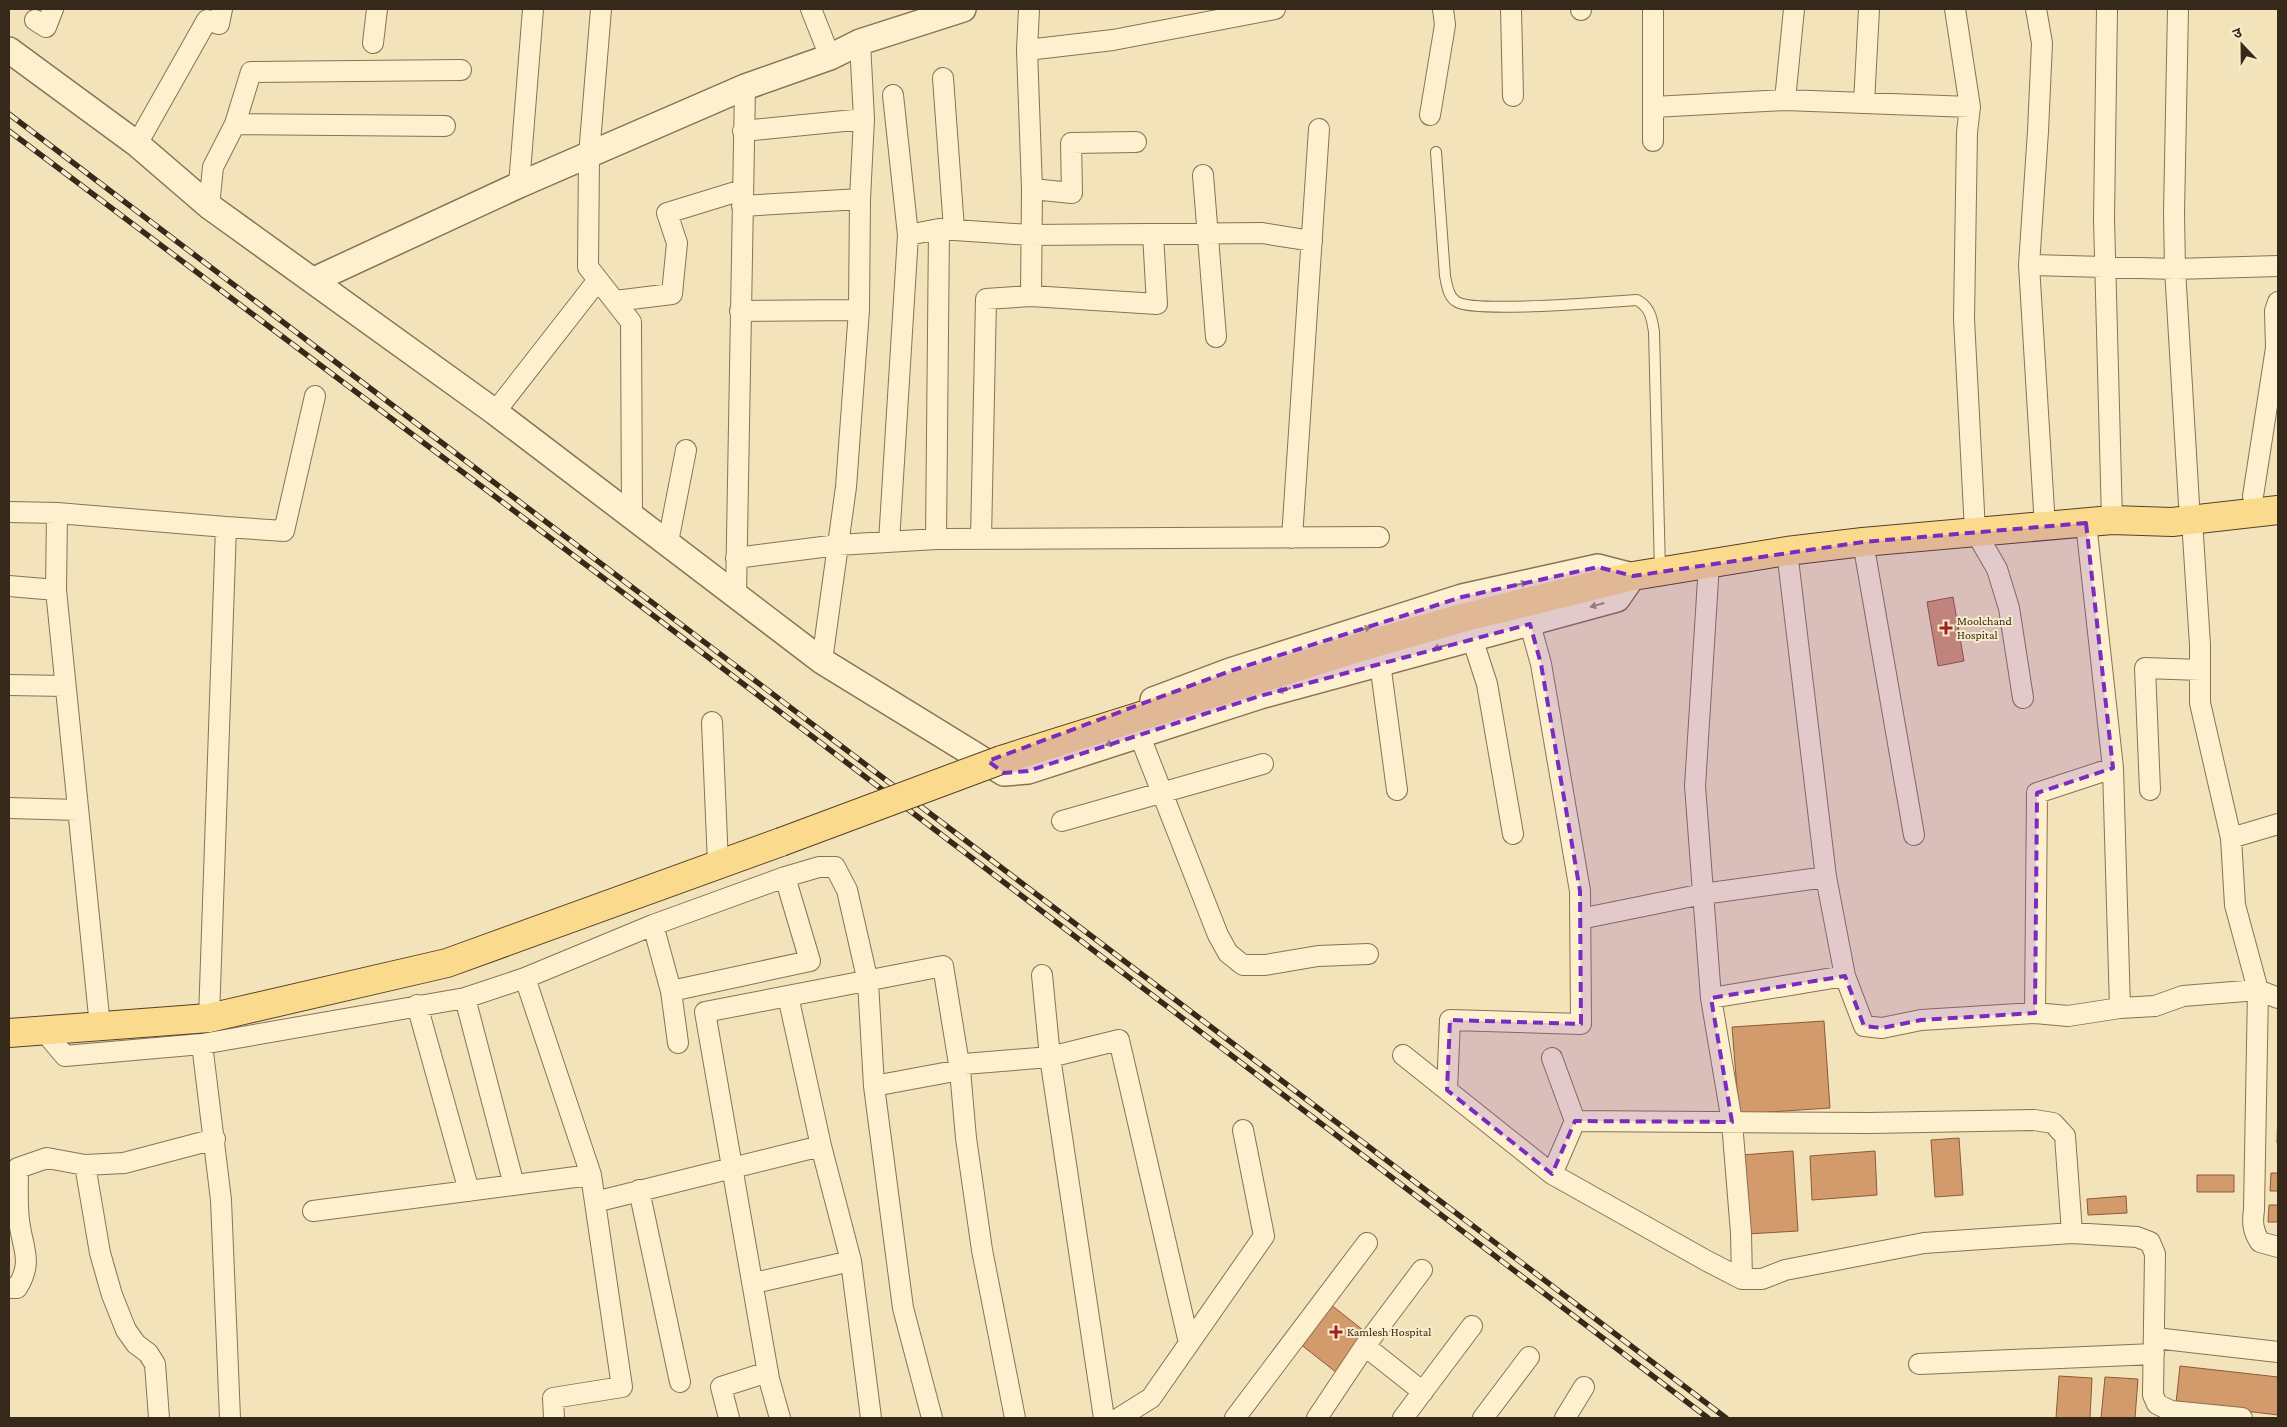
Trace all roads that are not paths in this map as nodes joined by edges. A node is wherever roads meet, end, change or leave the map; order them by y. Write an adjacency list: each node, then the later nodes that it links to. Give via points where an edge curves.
1 (53, 9): 20 (street, via 46,27)
2 (222, 9): 43 (street, via 220,24 207,20)
3 (377, 9): 22 (street)
4 (533, 9): 47 (street)
5 (602, 9): 45 (street)
6 (811, 9): 25 (street)
7 (963, 9): 19 (street)
8 (1029, 9): 24 (street)
9 (1276, 9): 24 (street, via 1113,40)
10 (1443, 9): 35 (street, via 1445,24)
11 (1511, 9): 30 (street)
12 (1653, 9): 33 (street)
13 (1794, 9): 31 (street)
14 (1869, 9): 32 (street)
15 (1955, 9): 34 (street)
16 (2036, 9): 58 (street, via 2042,43)
17 (2107, 9): 60 (street)
18 (2178, 9): 61 (street)
19 (916, 16): 21 (street)
20 (35, 20)
21 (860, 42): 25 (street); 36 (street)
22 (373, 43)
23 (9, 50): 43 (street)
24 (1027, 50): 48 (street)
25 (830, 57): 28 (street)
26 (461, 70): 37 (street, via 251,72)
27 (943, 78): 52 (street)
28 (745, 87): 40 (street); 45 (street)
29 (893, 95): 55 (street)
30 (1513, 96)
31 (1785, 100): 32 (street); 33 (street)
32 (1864, 103): 34 (street)
33 (1653, 107): 41 (street)
34 (1970, 107): 82 (street, via 1964,319)
35 (1430, 116)
36 (864, 119): 40 (street); 50 (street)
37 (235, 124): 38 (street); 51 (street, via 213,167)
38 (445, 126)
39 (1319, 129): 57 (street)
40 (743, 131): 49 (street)
41 (1653, 141)
42 (1136, 142): 48 (street, via 1071,143 1072,193)
43 (137, 144): 51 (street)
44 (1436, 152): 94 (lane, via 1445,276 1455,302 1465,306 1492,306 1637,300 1645,305 1652,317)
45 (589, 155): 47 (street); 63 (street, via 588,267)
46 (1203, 175): 54 (street)
47 (519, 185): 62 (street)
48 (1032, 189): 56 (street)
49 (742, 198): 50 (street); 65 (street, via 667,213 677,243 672,294); 68 (street)
50 (860, 199): 67 (street)
51 (209, 206): 62 (street)
52 (946, 229): 55 (street); 56 (street); 85 (street)
53 (1154, 234): 54 (street); 56 (street); 64 (street, via 1157,304)
54 (1207, 234): 57 (street, via 1262,233); 69 (street)
55 (908, 235): 88 (street)
56 (1030, 235): 64 (street)
57 (1312, 241): 84 (street)
58 (2029, 265): 60 (street); 81 (street)
59 (2278, 266): 61 (street)
60 (2106, 267): 61 (street); 79 (street)
61 (2175, 269): 76 (street)
62 (314, 280): 71 (street)
63 (598, 280): 65 (street); 71 (street)
64 (1031, 296): 86 (street, via 986,299)
65 (615, 301): 78 (street, via 631,322)
66 (2277, 308): 73 (street)
67 (859, 310): 68 (street); 90 (street, via 846,487)
68 (740, 312): 92 (street)
69 (1216, 337)
70 (315, 396): 80 (street, via 284,531)
71 (495, 412): 78 (street)
72 (686, 450): 87 (street)
73 (2266, 495): 76 (main road)
74 (2278, 510): 76 (main road)
75 (9, 512): 77 (street)
76 (2191, 512): 79 (main road, via 2156,523); 103 (street)
77 (57, 513): 80 (street); 97 (street)
78 (632, 515): 87 (street)
79 (2111, 521): 81 (main road); 111 (street)
80 (226, 527): 142 (street)
81 (2045, 527): 82 (main road)
82 (1975, 531): 89 (main road); 106 (street, via 1997,569 2009,608)
83 (1379, 537): 84 (street)
84 (1292, 538): 86 (street)
85 (936, 539): 86 (street); 88 (street)
86 (981, 539)
87 (668, 542): 98 (street)
88 (889, 542): 90 (street)
89 (1863, 542): 91 (main road); 120 (street)
90 (838, 545): 92 (street); 101 (street)
91 (1787, 551): 93 (main road); 124 (street)
92 (736, 558): 98 (street)
93 (1709, 564): 94 (main road); 125 (street, via 1695,786)
94 (1660, 571): 95 (main road)
95 (1633, 576): 99 (street, one-way to 99, via 1617,599); 109 (main road, via 1364,646)
96 (9, 586): 97 (street)
97 (56, 590): 105 (street)
98 (736, 595): 101 (street)
99 (1530, 624): 100 (street); 126 (street, via 1541,664 1580,891)
100 (1472, 638): 102 (street, one-way to 102); 119 (street, via 1487,684)
101 (822, 661): 109 (street)
102 (1380, 663): 108 (street, one-way to 108); 112 (street)
103 (2200, 670): 113 (street, via 2145,668); 121 (street, via 2200,703)
104 (9, 685): 105 (street)
105 (64, 686): 116 (street)
106 (2023, 698)
107 (712, 722): 122 (street)
108 (1139, 734): 109 (street, one-way to 109, via 1028,771 1004,773); 114 (street)
109 (995, 761): 122 (main road, bridge)
110 (1263, 764): 114 (street)
111 (2113, 768): 140 (street); 141 (street, via 2037,792)
112 (1397, 790)
113 (2150, 790)
114 (1160, 791): 117 (street); 128 (street, via 1218,935 1228,953 1243,965 1265,966 1318,956)
115 (9, 808): 116 (street)
116 (78, 810): 143 (street)
117 (1062, 821)
118 (2278, 824): 121 (street)
119 (1513, 834)
120 (1914, 835)
121 (2231, 838): 133 (street, via 2235,905)
122 (718, 864): 142 (main road, via 447,963)
123 (785, 877): 127 (street); 132 (street, via 819,867 835,867 847,890); 134 (street, via 810,961)
124 (1826, 877): 125 (street); 130 (street)
125 (1703, 894): 126 (street); 137 (street)
126 (1580, 919): 153 (street, via 1581,1024 1450,1020)
127 (652, 925): 131 (street); 134 (street)
128 (1368, 954)
129 (1042, 975): 149 (street)
130 (1845, 976): 137 (street); 141 (street, via 1864,1026 1882,1028 1921,1020)
131 (525, 978): 136 (street); 162 (street)
132 (868, 982): 135 (street); 151 (street, via 944,966); 152 (street)
133 (2258, 990): 138 (street); 140 (street, via 2184,996 2155,1006); 170 (street, via 2252,1222 2260,1242)
134 (671, 991): 146 (street)
135 (788, 996): 158 (street); 160 (street, via 705,1012)
136 (466, 998): 139 (street); 163 (street)
137 (1711, 998): 155 (street)
138 (2278, 998)
139 (418, 1005): 147 (street); 165 (street)
140 (2120, 1008): 141 (street, via 2068,1016)
141 (2035, 1013)
142 (209, 1018): 143 (main road)
143 (100, 1026): 144 (main road)
144 (43, 1030): 145 (main road); 147 (street, via 65,1056)
145 (9, 1033)
146 (678, 1043)
147 (202, 1044): 157 (street)
148 (1403, 1055): 153 (street)
149 (1050, 1057): 151 (street, via 964,1064); 177 (street, via 1119,1040); 195 (street)
150 (1552, 1058): 154 (street)
151 (960, 1070): 152 (street); 194 (street, via 982,1250)
152 (874, 1086): 193 (street, via 903,1308)
153 (1447, 1090): 161 (street)
154 (1576, 1121): 155 (street); 161 (street)
155 (1732, 1122): 168 (street, via 2034,1120 2053,1123 2065,1136); 173 (street)
156 (1243, 1130): 177 (street, via 1264,1236)
157 (215, 1139): 159 (street, via 124,1163); 188 (street, via 221,1200)
158 (821, 1146): 160 (street); 171 (street)
159 (85, 1165): 175 (street, via 46,1158 18,1168 19,1220 26,1251 25,1275 17,1288); 187 (street, via 100,1253 112,1295 126,1330 154,1364)
160 (733, 1168): 164 (street); 174 (street)
161 (1552, 1174): 173 (street)
162 (591, 1175): 163 (street); 166 (street)
163 (514, 1185): 165 (street)
164 (639, 1190): 166 (street); 184 (street)
165 (469, 1191): 167 (street)
166 (595, 1202): 189 (street, via 622,1387 553,1398)
167 (313, 1211)
168 (2072, 1233): 173 (street, via 1924,1243 1785,1270 1762,1279); 179 (street, via 2137,1236 2150,1242 2155,1254)
169 (1367, 1243): 197 (street)
170 (2278, 1247)
171 (852, 1261): 174 (street); 192 (street)
172 (1422, 1270): 178 (street)
173 (1742, 1279)
174 (754, 1284): 183 (street)
175 (9, 1288)
176 (1472, 1326): 186 (street)
177 (1188, 1343): 196 (street, via 1151,1398)
178 (1365, 1346): 186 (street); 198 (street)
179 (2154, 1346): 180 (street); 182 (street); 202 (street, via 2154,1395 2157,1404 2171,1411)
180 (2278, 1352)
181 (1529, 1357): 200 (street)
182 (1919, 1364)
183 (768, 1372): 190 (street, via 721,1387); 191 (street)
184 (680, 1382)
185 (1584, 1387): 201 (street)
186 (1423, 1392): 199 (street)
187 (159, 1418)
188 (230, 1418)
189 (554, 1418)
190 (729, 1418)
191 (780, 1418)
192 (870, 1418)
193 (932, 1418)
194 (1015, 1418)
195 (1104, 1418)
196 (1119, 1418)
197 (1235, 1418)
198 (1317, 1418)
199 (1403, 1418)
200 (1483, 1418)
201 (1565, 1418)
202 (2242, 1418)

